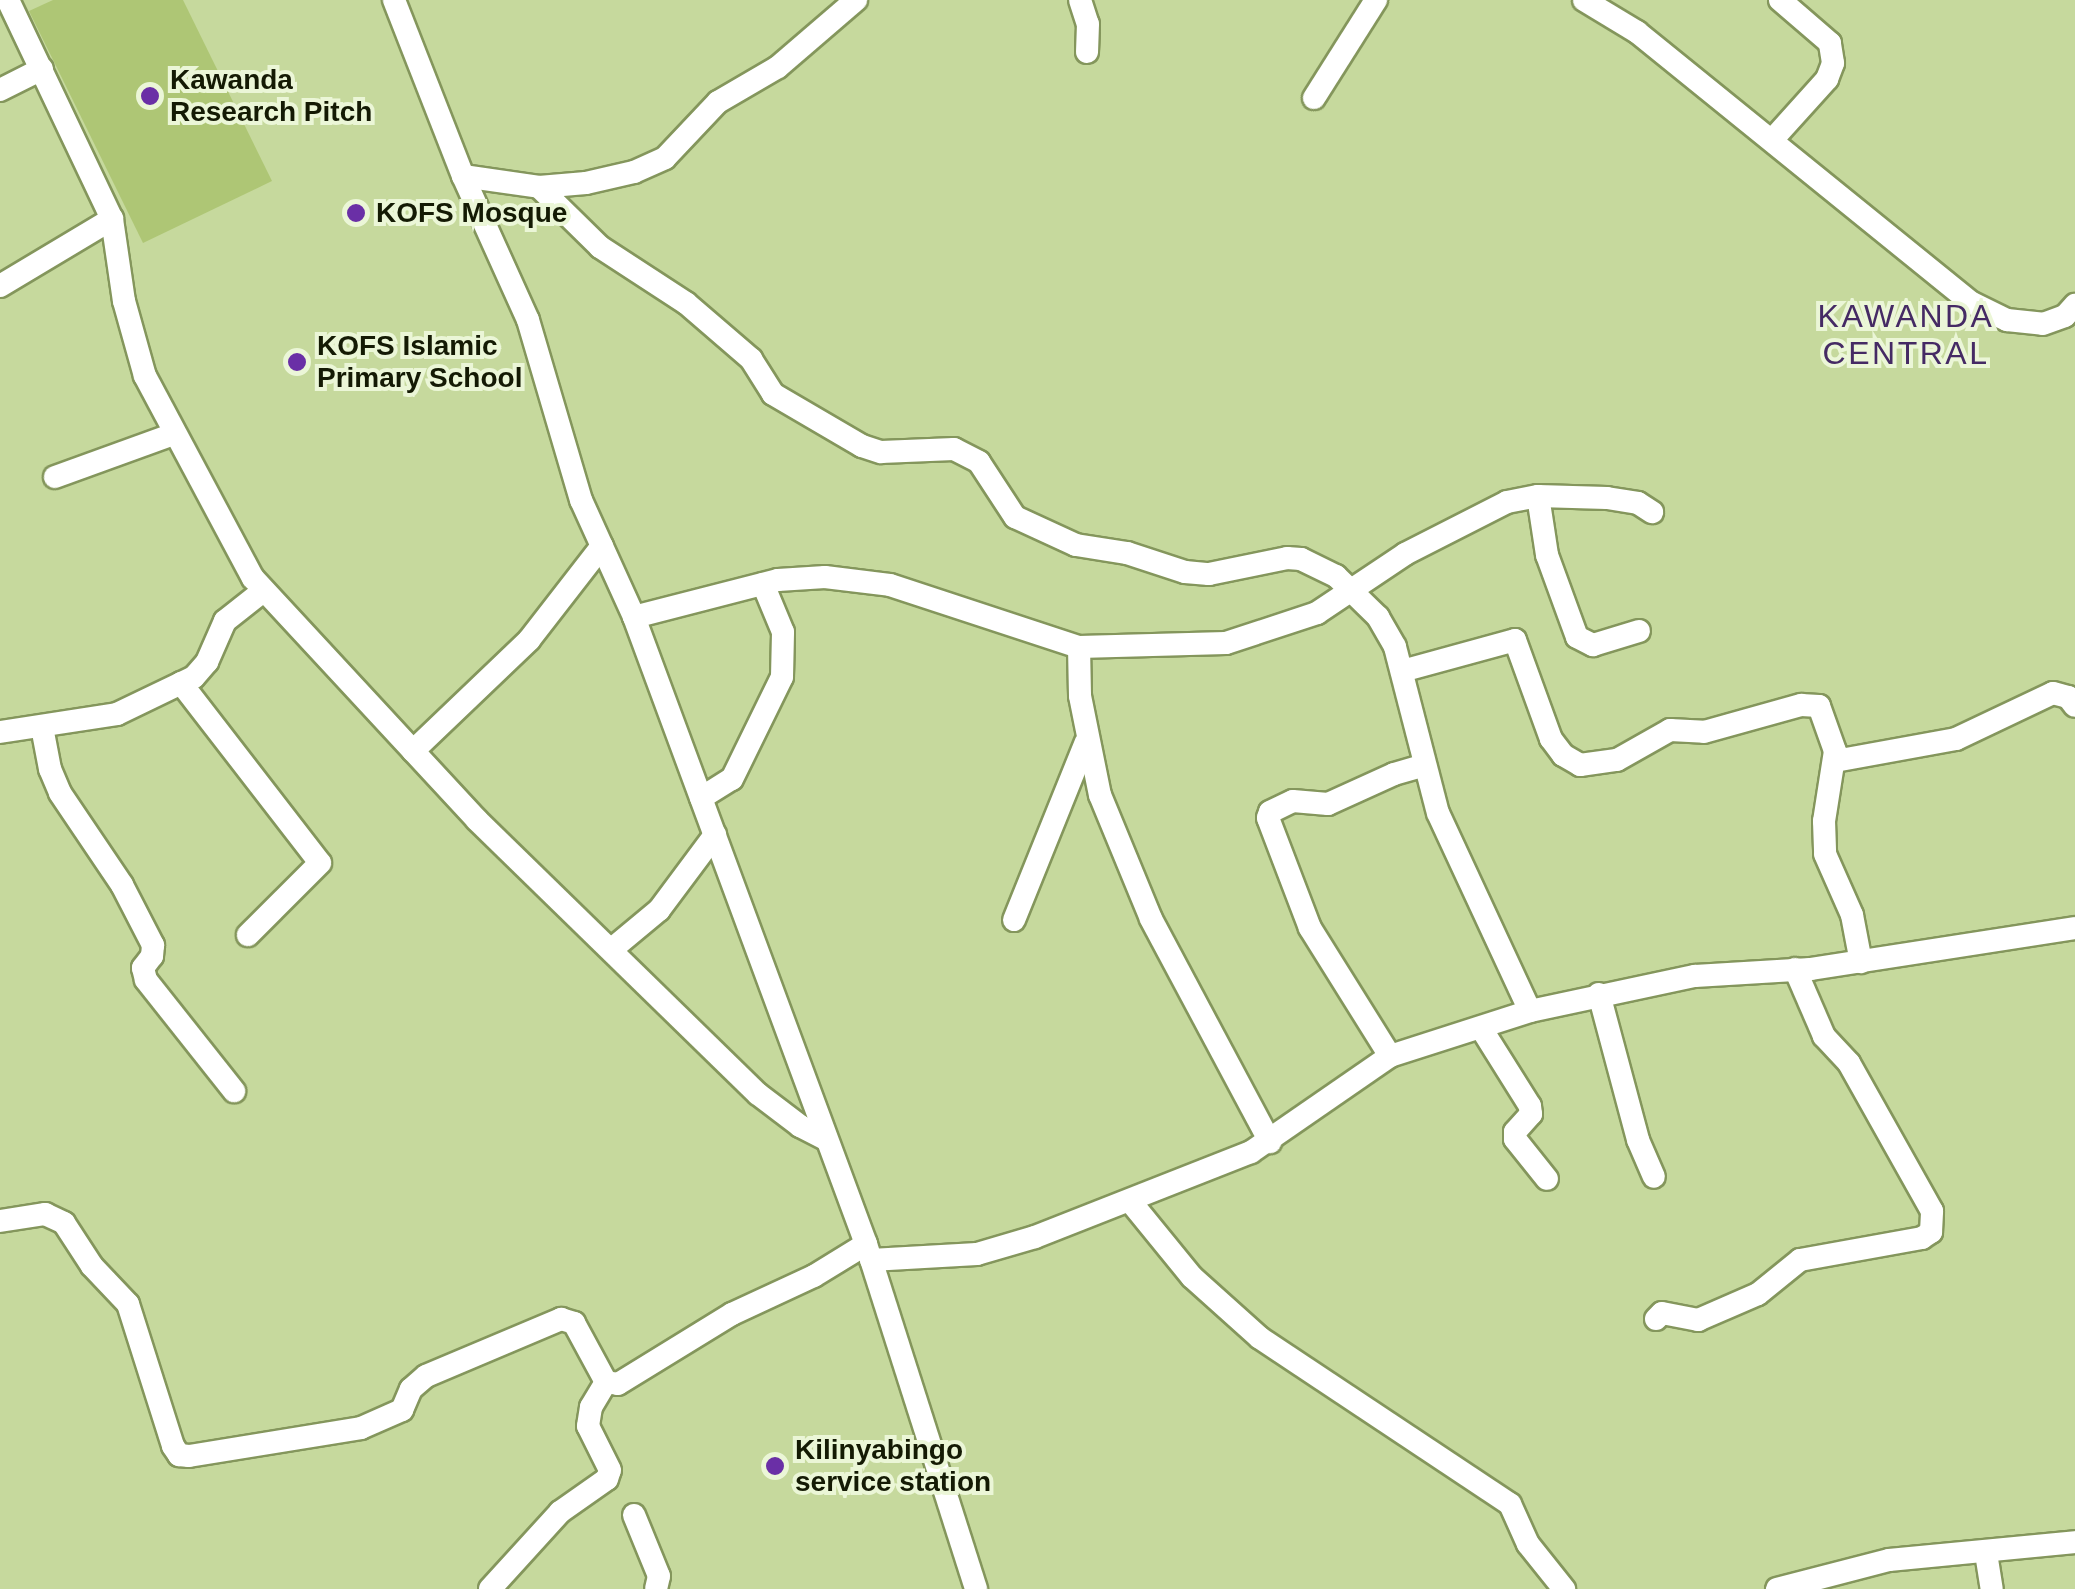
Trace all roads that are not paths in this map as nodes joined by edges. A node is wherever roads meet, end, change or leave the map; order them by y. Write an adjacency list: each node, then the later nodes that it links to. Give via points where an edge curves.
1 (8, 0): 9 (street)
2 (394, 0): 13 (street)
3 (856, 0): 14 (street, via 778,67 718,102 665,158 618,177)
4 (1080, 0): 8 (street)
5 (1376, 0): 11 (street)
6 (1584, 0): 12 (street, via 1637,32)
7 (1780, 0): 12 (street, via 1830,43 1834,64)
8 (1087, 52)
9 (42, 69): 10 (street); 15 (street)
10 (0, 90)
11 (1314, 98)
12 (1772, 139): 17 (street, via 1972,303 2007,320 2043,324)
13 (463, 176): 14 (street); 22 (street, via 528,320 581,500)
14 (539, 186): 25 (street, via 600,247 686,303 750,359 773,394 862,446 881,452 954,449 979,462 1016,517 1076,544 1209,574 1301,559)
15 (112, 219): 16 (street); 18 (street, via 138,356)
16 (0, 286)
17 (2072, 314)
18 (174, 434): 19 (street); 24 (street)
19 (54, 477)
20 (1538, 496): 21 (street, via 1608,498); 25 (street, via 1479,514); 27 (street, via 1546,555 1577,637 1592,645)
21 (1652, 512)
22 (602, 546): 26 (street); 35 (street, via 529,640)
23 (763, 584): 26 (street); 28 (street, via 825,577 890,585); 38 (street, via 783,632 782,677 732,778)
24 (263, 591): 30 (street, via 225,621 204,668); 35 (street)
25 (1352, 591): 28 (street, via 1317,613 1226,643); 29 (street, via 1378,617)
26 (634, 617): 38 (street)
27 (1638, 631)
28 (1079, 647): 34 (street)
29 (1402, 671): 36 (street, via 1515,640 1551,740 1580,766 1616,760 1670,730 1704,732 1809,703 1822,710); 37 (street)
30 (181, 683): 32 (street, via 117,714); 42 (street, via 320,863)
31 (2075, 706): 36 (street, via 2053,694 1956,738)
32 (42, 726): 33 (street); 50 (street, via 60,793 153,945 143,968 146,980)
33 (0, 732)
34 (1086, 742): 40 (street); 52 (street, via 1143,902)
35 (413, 752): 43 (street)
36 (1835, 760): 44 (street, via 1825,854 1852,915)
37 (1425, 765): 47 (street, via 1448,838); 49 (street, via 1328,804 1293,802 1268,818 1310,928)
38 (701, 798): 39 (street)
39 (715, 835): 43 (street, via 658,910); 51 (street)
40 (1014, 920)
41 (2075, 928): 44 (street)
42 (248, 936)
43 (612, 950): 51 (street, via 758,1094)
44 (1861, 962): 45 (street)
45 (1795, 970): 46 (street, via 1695,976); 58 (street, via 1824,1036 1849,1063 1935,1224 1922,1238 1800,1260 1762,1291 1698,1320 1662,1313)
46 (1600, 994): 47 (street); 53 (street)
47 (1530, 1012): 48 (street)
48 (1482, 1028): 49 (street); 54 (street, via 1530,1106 1515,1139)
49 (1390, 1056): 52 (street)
50 (234, 1091)
51 (826, 1139): 57 (street)
52 (1270, 1142): 55 (street)
53 (1654, 1177)
54 (1547, 1179)
55 (1130, 1201): 57 (street, via 977,1254); 66 (street, via 1192,1277 1260,1338 1510,1504 1528,1544)
56 (0, 1221): 59 (street, via 54,1216 128,1304 179,1455 361,1428 402,1410 426,1376 561,1319 574,1323)
57 (869, 1252): 59 (street, via 732,1314 618,1384); 65 (street)
58 (1656, 1320)
59 (606, 1382): 63 (street, via 588,1426 610,1470 607,1479 560,1512)
60 (634, 1515): 64 (street, via 659,1576)
61 (2075, 1542): 62 (street)
62 (1986, 1553): 67 (street, via 1890,1560); 68 (street)
63 (490, 1589)
64 (656, 1589)
65 (976, 1589)
66 (1564, 1589)
67 (1778, 1589)
68 (1992, 1589)

